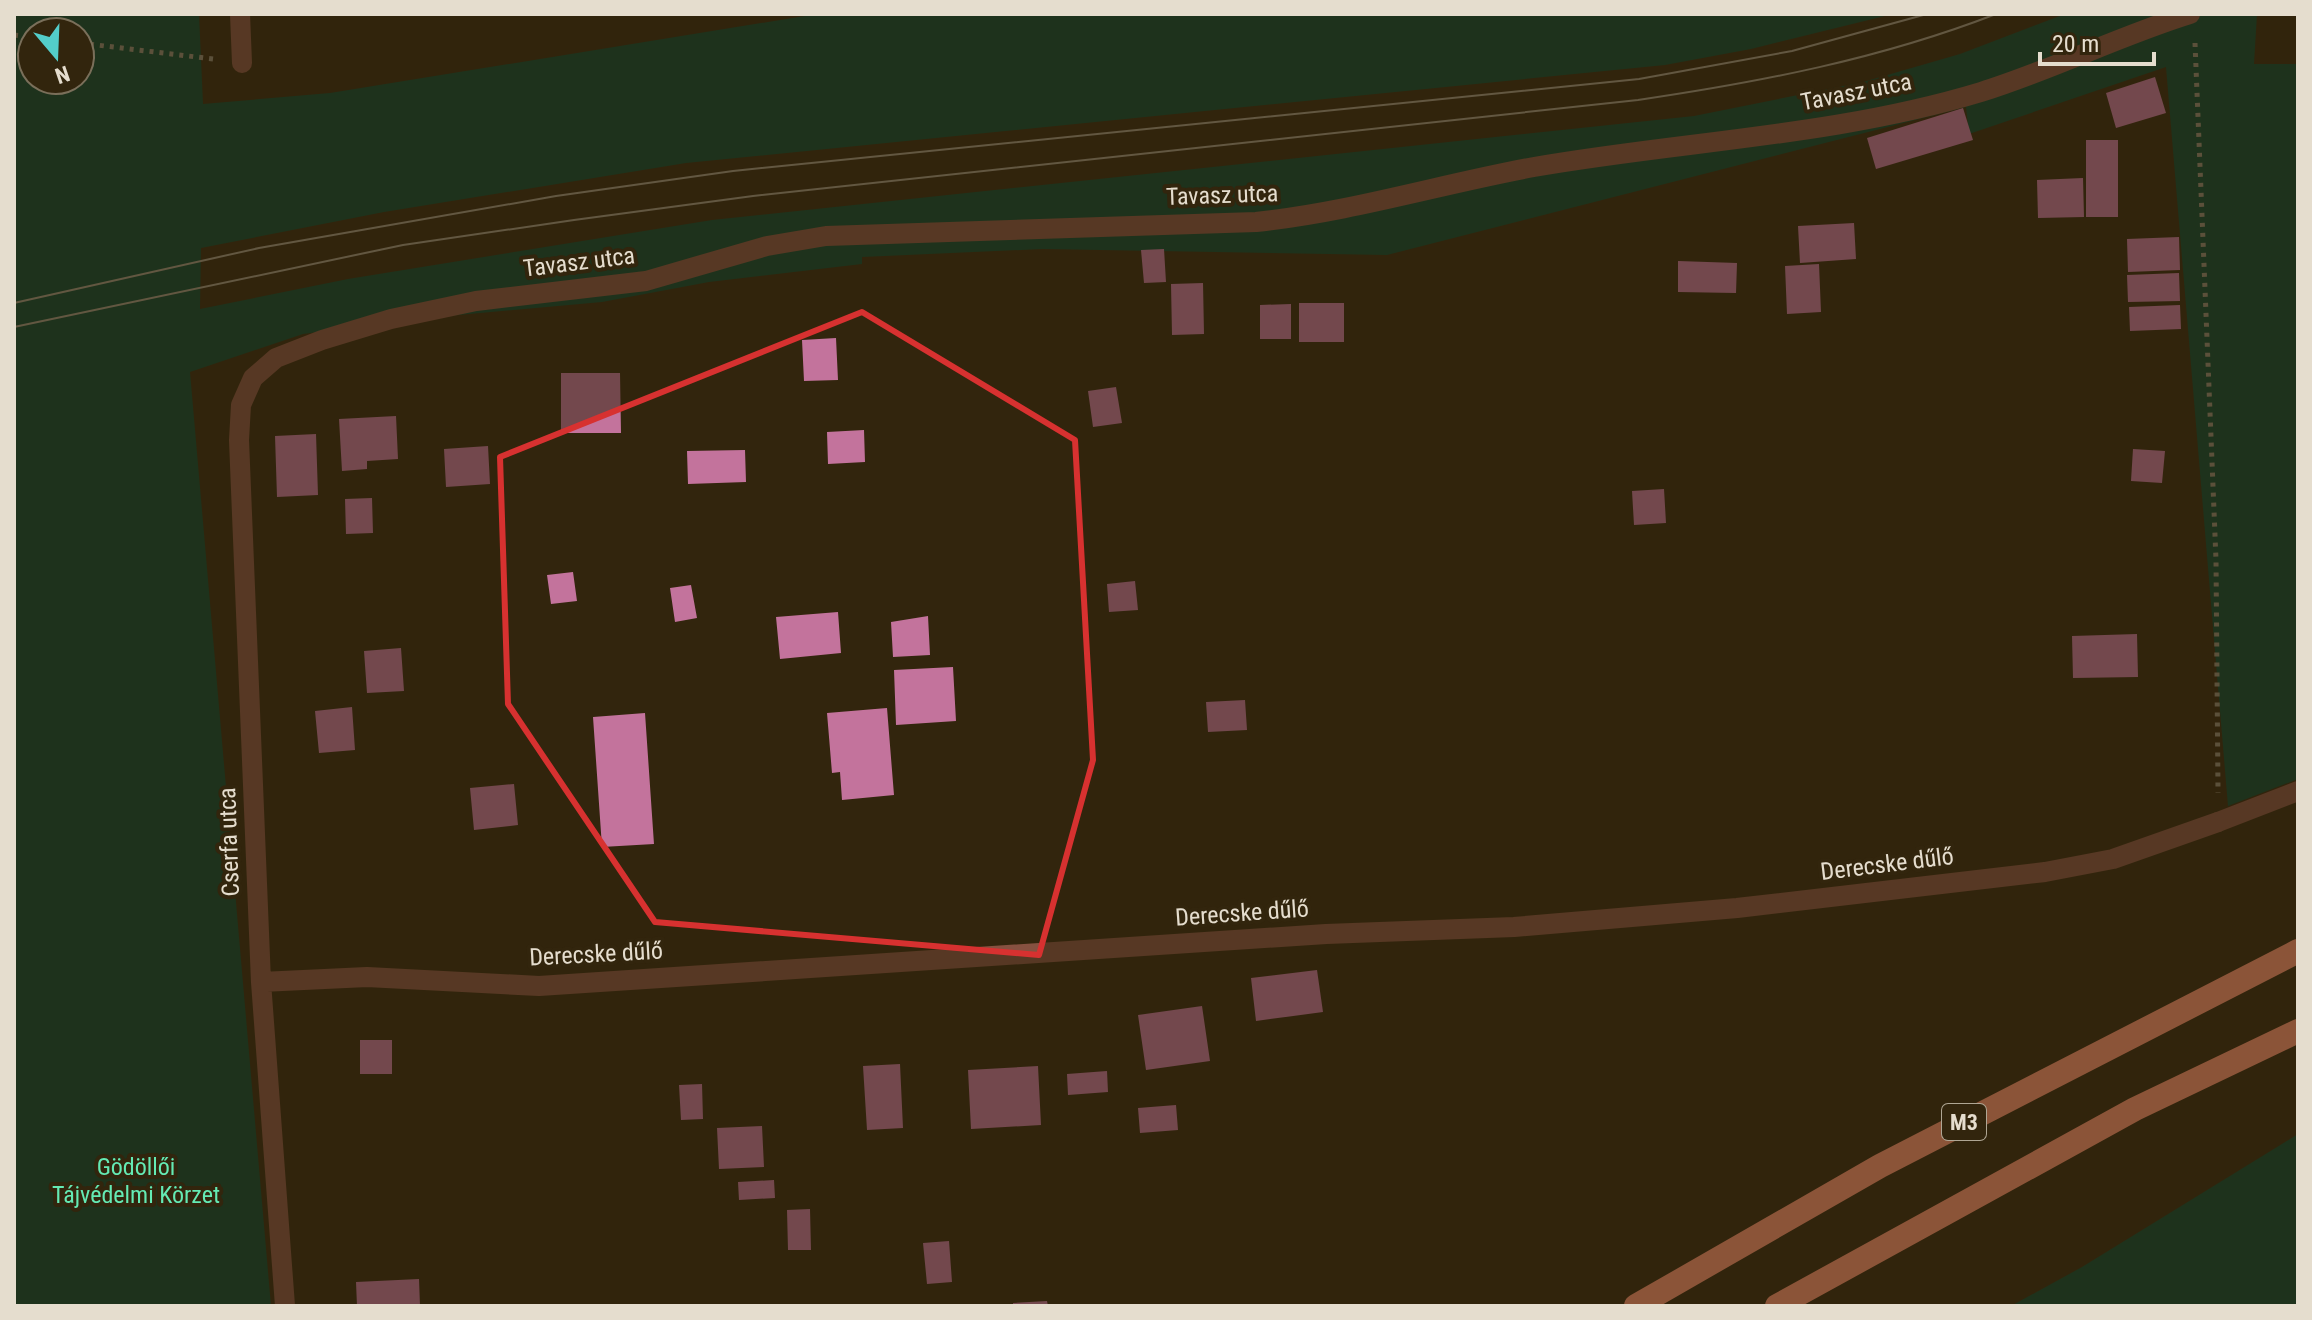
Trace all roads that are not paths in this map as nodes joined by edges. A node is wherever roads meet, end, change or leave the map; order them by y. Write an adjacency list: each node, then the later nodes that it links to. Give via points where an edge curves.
1 (240, 14): 3 (street)
2 (2193, 22): 4 (street, Tavasz utca, via 2134,31 1979,92 1865,119 1533,168 1311,216 826,236 767,246 646,281 476,301 391,319 276,358)
3 (242, 63)
4 (253, 378): 7 (street, Cserfa utca, via 241,405 239,440)
5 (2298, 791): 7 (street, Derecske dűlő, via 2113,859 2045,872 1737,908 1514,927 1326,934 539,986 367,977)
6 (2298, 951): 10 (highway, M3, via 1880,1166)
7 (261, 982): 9 (street, Cserfa utca)
8 (2298, 1031): 11 (highway, via 2135,1109)
9 (285, 1306)
10 (1636, 1306)
11 (1777, 1306)

